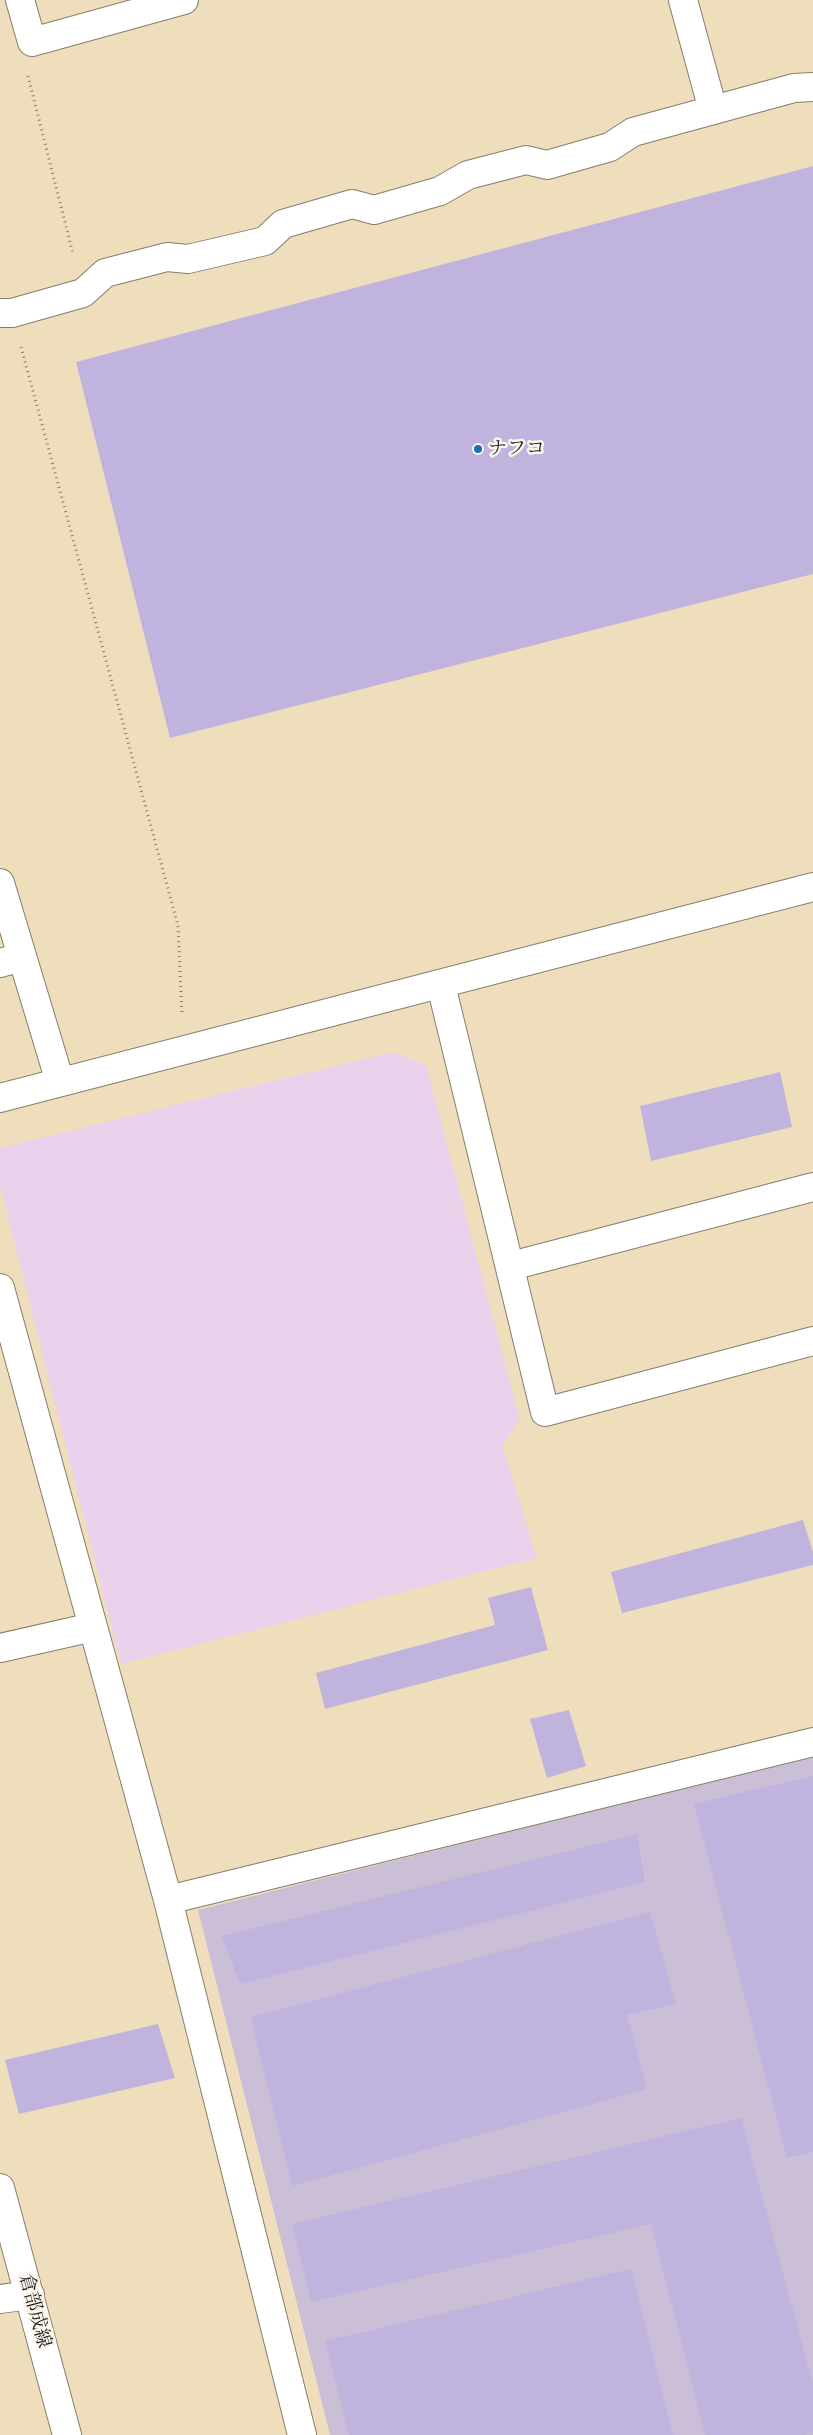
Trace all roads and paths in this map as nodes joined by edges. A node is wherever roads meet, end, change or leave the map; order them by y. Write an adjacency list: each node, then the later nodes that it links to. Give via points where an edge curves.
1 (20, 0): 4 (street)
2 (184, 0): 4 (street)
3 (683, 0): 6 (street)
4 (32, 42): 7 (path, via 24,63)
5 (813, 86): 6 (street)
6 (713, 110): 7 (street, via 633,132 610,148 547,165 526,160 468,175 440,191 374,210 352,204 283,224 265,241 188,259 167,257 105,273)
7 (83, 293): 8 (street)
8 (6, 313): 13 (path, via 178,926)
9 (0, 883): 11 (street)
10 (813, 886): 12 (street)
11 (11, 960): 14 (street)
12 (440, 985): 13 (street); 17 (street)
13 (184, 1051): 14 (street)
14 (60, 1082): 15 (street)
15 (0, 1098)
16 (813, 1187): 17 (street)
17 (511, 1266): 19 (street, via 545,1412)
18 (0, 1288): 20 (street)
19 (813, 1341)
20 (93, 1627): 21 (street); 23 (street)
21 (0, 1648)
22 (813, 1742): 23 (street)
23 (168, 1900): 28 (street)
24 (0, 2188): 25 (street, 倉部成線)
25 (30, 2295): 26 (street); 27 (street, 倉部成線)
26 (0, 2299)
27 (67, 2435)
28 (302, 2435)

